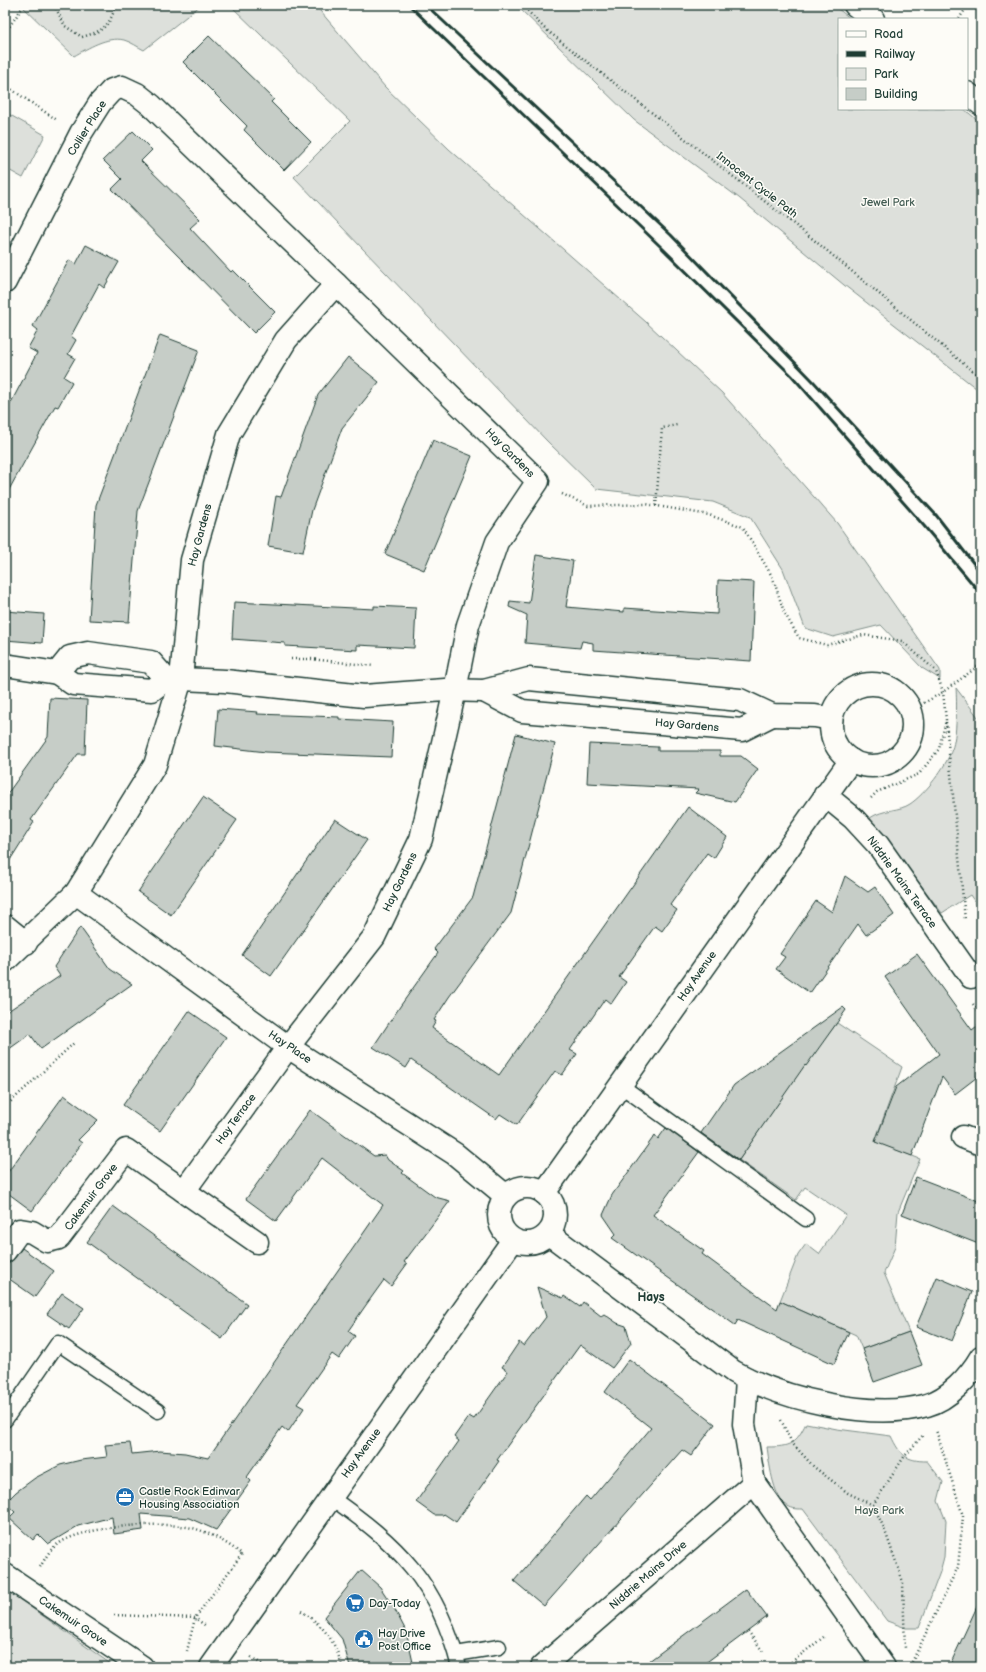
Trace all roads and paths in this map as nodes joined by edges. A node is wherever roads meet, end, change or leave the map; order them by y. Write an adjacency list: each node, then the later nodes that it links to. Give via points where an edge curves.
1 (26, 5): 13 (path)
2 (54, 5): 9 (path, via 65,26 82,37 99,32 110,22)
3 (112, 5): 9 (path)
4 (145, 5): 10 (path)
5 (165, 5): 10 (path)
6 (522, 5): 21 (path, Innocent Cycle Path, via 544,28 814,240)
7 (855, 5): 11 (street)
8 (968, 5): 12 (path)
9 (116, 6): 10 (path)
10 (148, 9)
11 (872, 18)
12 (960, 18)
13 (5, 34)
14 (5, 85): 17 (path)
15 (968, 94): 16 (street)
16 (981, 104)
17 (59, 121)
18 (246, 198): 19 (street, Collier Place, via 151,105 122,87 112,90 100,103 81,133); 20 (street, Hay Gardens)
19 (5, 282)
20 (336, 284): 23 (street, Hay Gardens); 28 (street, Hay Gardens, via 286,340 229,434 192,560)
21 (981, 378)
22 (677, 425): 24 (path, via 662,428)
23 (538, 481): 24 (path, via 588,506); 29 (street, Hay Gardens, via 497,542 468,624)
24 (656, 506): 31 (path, via 710,515 743,527 773,578 784,612 799,638 827,645 863,635 902,641 936,671)
25 (981, 664): 31 (path)
26 (5, 665): 27 (street)
27 (57, 673): 28 (street, via 73,684 144,690 152,690); 28 (street, via 70,657 88,653 151,662)
28 (173, 679): 29 (street, Hay Gardens, via 226,681 364,696); 39 (street, Hay Gardens, via 155,765)
29 (455, 690): 30 (street, Hay Gardens); 46 (street, Hay Gardens, via 421,839 374,937)
30 (484, 691): 33 (street, Hay Gardens, via 529,679 740,700); 33 (street, Hay Gardens, via 522,711 742,730)
31 (942, 692): 32 (path); 35 (path)
32 (910, 711): 34 (street, via 904,700 893,691 881,685 868,685 855,688 844,696 836,707); 36 (street, via 913,723 911,736 898,757 875,766)
33 (772, 715): 34 (street, Hay Gardens, via 815,716)
34 (832, 720): 36 (street, via 835,743)
35 (946, 720): 38 (path, via 939,749 918,774 877,792); 40 (path)
36 (851, 760): 37 (street, Hay Avenue)
37 (825, 795): 38 (street, Niddrie Mains Terrace); 47 (street, Hay Avenue)
38 (853, 818): 44 (street, Niddrie Mains Terrace, via 878,845)
39 (76, 892): 42 (street, Hay Gardens); 46 (street, Hay Place)
40 (966, 922)
41 (5, 926): 42 (street)
42 (26, 943): 43 (street, Hay Gardens)
43 (5, 961)
44 (971, 977)
45 (74, 1043): 48 (path)
46 (288, 1047): 49 (street, Hay Terrace); 51 (street, Hay Place, via 455,1154)
47 (620, 1085): 50 (street, Hay Avenue); 52 (lane)
48 (5, 1107)
49 (184, 1191): 55 (street); 56 (street, Cakemuir Grove, via 126,1150 59,1238 47,1241 32,1232 20,1230)
50 (544, 1193): 51 (street, via 525,1187); 53 (street, via 554,1205 556,1212)
51 (506, 1196): 54 (street, via 499,1211 499,1220 507,1235)
52 (806, 1219)
53 (549, 1234): 54 (street, via 532,1243 522,1244); 58 (street, via 721,1363)
54 (513, 1240): 63 (street, Hay Avenue)
55 (257, 1242)
56 (5, 1251)
57 (981, 1358): 60 (street, via 963,1380 941,1398)
58 (756, 1382): 60 (street, via 794,1396 862,1410); 62 (street, via 744,1424); 64 (path, via 792,1443 807,1460 835,1485)
59 (158, 1411): 61 (lane, via 58,1342)
60 (931, 1414): 64 (path); 84 (path, via 963,1516 958,1567)
61 (5, 1420)
62 (754, 1483): 81 (street, Niddrie Mains Drive); 83 (street)
63 (330, 1497): 72 (street, Hay Avenue); 77 (lane, via 380,1533 411,1566 438,1608)
64 (873, 1506): 74 (path, via 884,1528 903,1582)
65 (5, 1574): 66 (street, Cakemuir Grove)
66 (25, 1588): 68 (path, via 54,1547 71,1536 97,1529 179,1525 197,1529 222,1540 242,1554); 69 (street, Cakemuir Grove)
67 (301, 1611): 80 (path, via 318,1622 329,1636 338,1652)
68 (195, 1618): 69 (path, via 104,1614); 72 (path); 76 (path)
69 (90, 1631): 78 (street, Cakemuir Grove)
70 (748, 1631): 75 (path)
71 (826, 1636): 82 (path)
72 (229, 1642): 79 (street, Hay Avenue)
73 (499, 1647): 77 (lane)
74 (905, 1651)
75 (764, 1653)
76 (187, 1654)
77 (457, 1660)
78 (142, 1667)
79 (211, 1667)
80 (342, 1667)
81 (542, 1667)
82 (785, 1667)
83 (884, 1667)
84 (909, 1667)

